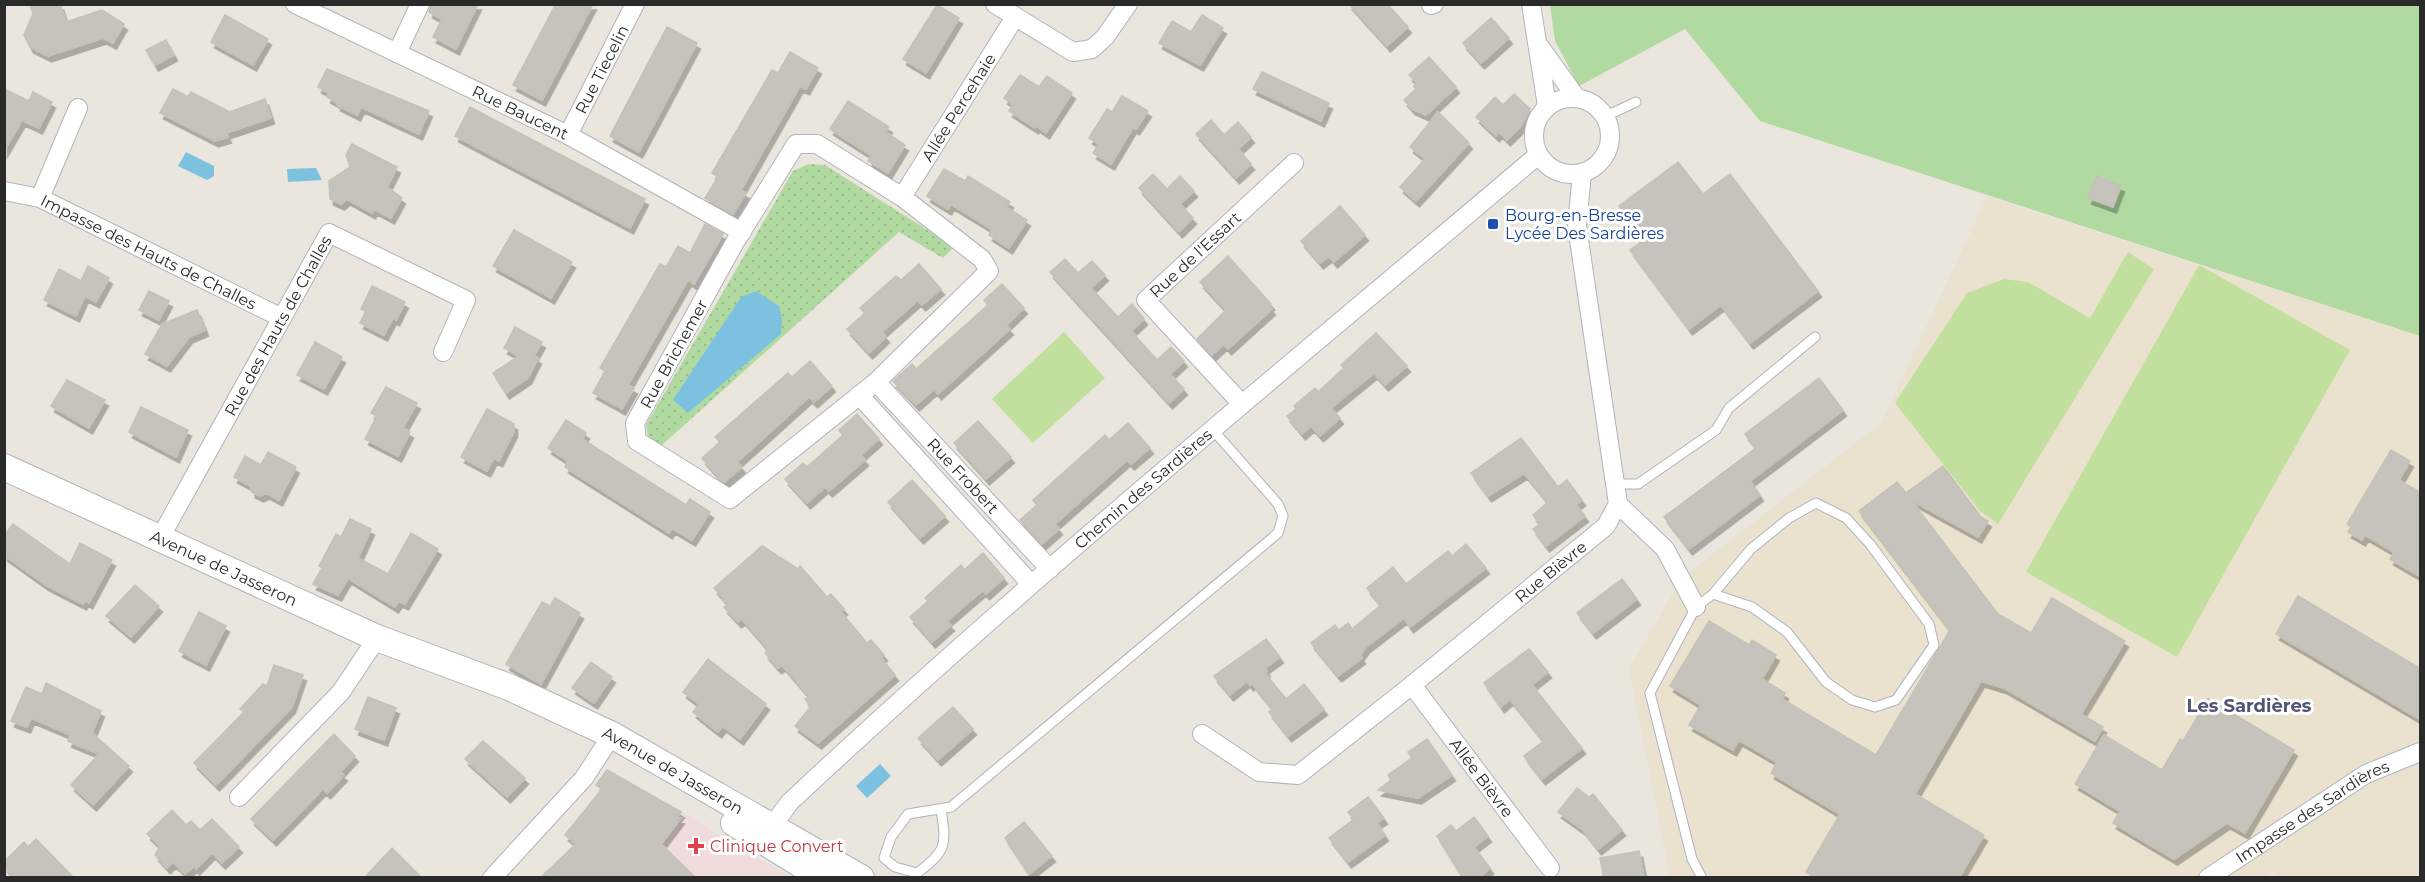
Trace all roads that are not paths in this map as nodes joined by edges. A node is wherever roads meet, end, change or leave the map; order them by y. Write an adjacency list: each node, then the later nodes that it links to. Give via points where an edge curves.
1 (295, 4): 9 (street, Rue Baucent)
2 (420, 4): 9 (street)
3 (635, 4): 15 (street, Rue Tiecelin)
4 (995, 4): 7 (street)
5 (1128, 4): 7 (street, via 1092,49 1073,52)
6 (1531, 4): 8 (street)
7 (1015, 17): 20 (street, Allée Percehaie)
8 (1538, 43): 10 (street); 12 (street)
9 (397, 53): 15 (street, Rue Baucent)
10 (1576, 97): 12 (street, via 1562,98); 14 (street, via 1599,109)
11 (1636, 102): 14 (lane)
12 (1547, 106): 16 (street, via 1534,128)
13 (78, 108): 21 (street, Impasse des Hauts de Challes)
14 (1604, 117): 18 (street, via 1610,138 1606,154)
15 (568, 135): 22 (street, Rue Baucent)
16 (1538, 155): 18 (street, via 1556,171); 28 (street, Chemin des Sardières)
17 (1294, 163): 28 (street, Rue de l'Essart, via 1146,300)
18 (1582, 173): 31 (street, via 1577,226)
19 (4, 191): 21 (street)
20 (902, 197): 22 (street, Rue Brichemer, via 817,144 796,144); 26 (street, Rue Brichemer, via 982,259 989,271)
21 (40, 198): 23 (street, Impasse des Hauts de Challes)
22 (742, 232): 27 (street, Rue Brichemer, via 635,423 637,441 730,499)
23 (282, 318): 25 (street, Rue des Hauts de Challes, via 329,233 466,300); 33 (street, Rue des Hauts de Challes)
24 (1815, 337): 31 (lane, via 1728,408 1716,430 1638,484)
25 (443, 352)
26 (876, 382): 27 (street, Rue Brichemer); 34 (street, Rue Frobert)
27 (860, 395): 35 (street, Rue Frobert)
28 (1241, 403): 29 (street, Chemin des Sardières)
29 (1213, 430): 34 (street, Chemin des Sardières); 44 (lane, via 1278,504 1283,516 1278,533 951,807)
30 (4, 467): 33 (main road, Avenue de Jasseron)
31 (1615, 484): 32 (street)
32 (1618, 504): 37 (street, via 1665,549); 39 (street, Rue Bièvre, via 1606,526)
33 (160, 538): 38 (main road, Avenue de Jasseron)
34 (1050, 569): 35 (street, Chemin des Sardières)
35 (1031, 584): 45 (street, Chemin des Sardières, via 795,797)
36 (1713, 594): 36 (lane, via 1752,607 1787,632 1826,682 1852,700 1875,707 1896,700 1934,645 1929,624 1870,544 1846,518 1816,503 1789,518 1751,549); 37 (lane)
37 (1696, 607): 50 (lane, via 1650,693 1692,859)
38 (377, 638): 41 (main road, Avenue de Jasseron, via 444,665 527,712); 43 (street, via 341,692)
39 (1412, 686): 40 (street, Rue Bièvre, via 1298,775 1258,772); 46 (street, Allée Bièvre)
40 (1202, 734)
41 (608, 743): 45 (main road, Avenue de Jasseron); 47 (street, via 584,778)
42 (2421, 752): 51 (street, Impasse des Sardières, via 2366,774)
43 (239, 796)
44 (941, 810): 44 (lane, via 908,814 891,837 884,858 895,867 917,873 940,856 945,836)
45 (767, 832): 48 (main road, Avenue de Jasseron); 49 (main road, Avenue de Jasseron)
46 (1550, 868)
47 (492, 878)
48 (824, 878)
49 (861, 878)
50 (1702, 878)
51 (2208, 878)

